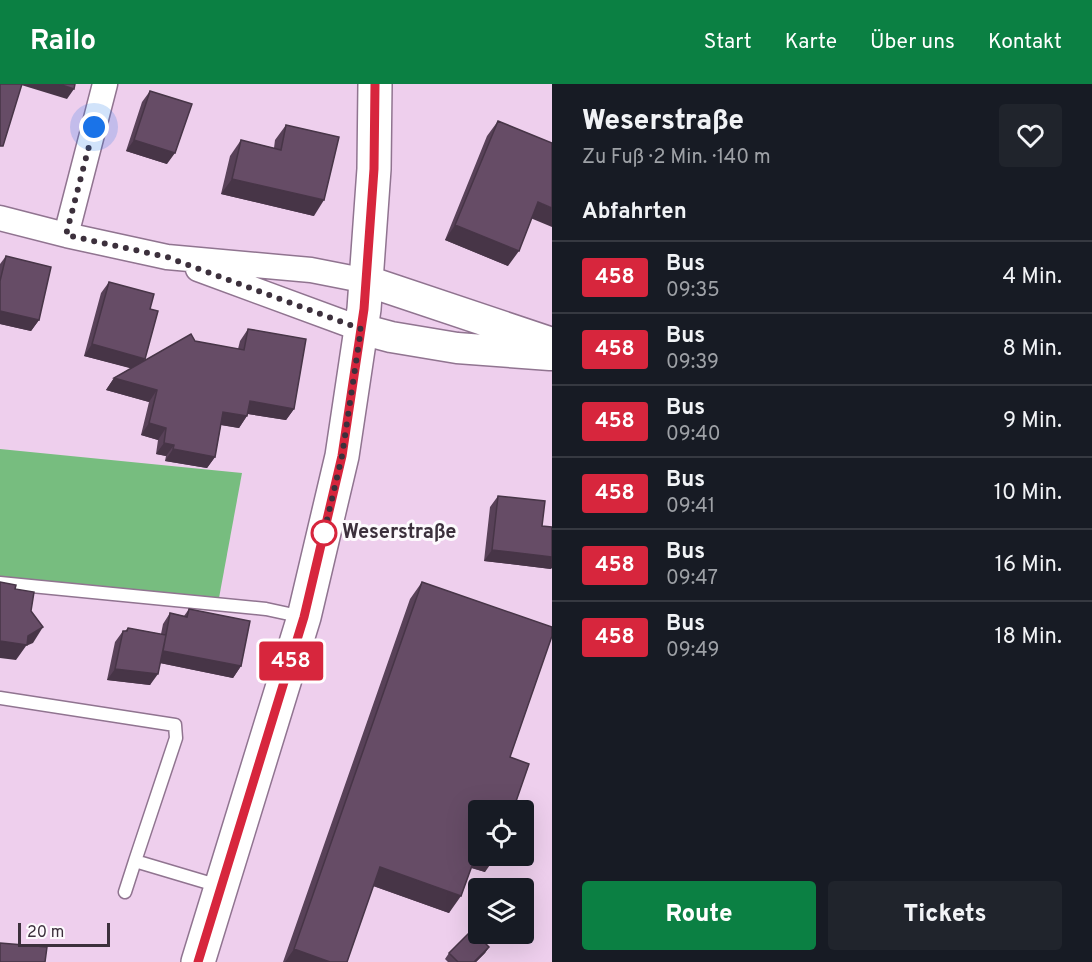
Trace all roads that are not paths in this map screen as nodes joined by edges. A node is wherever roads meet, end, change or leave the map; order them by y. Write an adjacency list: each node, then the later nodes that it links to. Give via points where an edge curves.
1 (105, 84): 4 (street)
2 (376, 84): 6 (main road)
3 (0, 218): 4 (street)
4 (66, 235): 5 (street)
5 (167, 257): 6 (street, via 311,270); 7 (street)
6 (366, 281): 7 (main road); 8 (street)
7 (361, 329): 9 (street, via 457,348); 11 (main road, via 342,456)
8 (552, 344)
9 (552, 356)
10 (0, 583): 11 (lane, via 266,609)
11 (304, 617): 14 (main road)
12 (0, 698): 13 (lane, via 175,725 176,738)
13 (135, 861): 14 (lane); 15 (lane)
14 (220, 886): 16 (main road)
15 (125, 892)
16 (198, 962)

